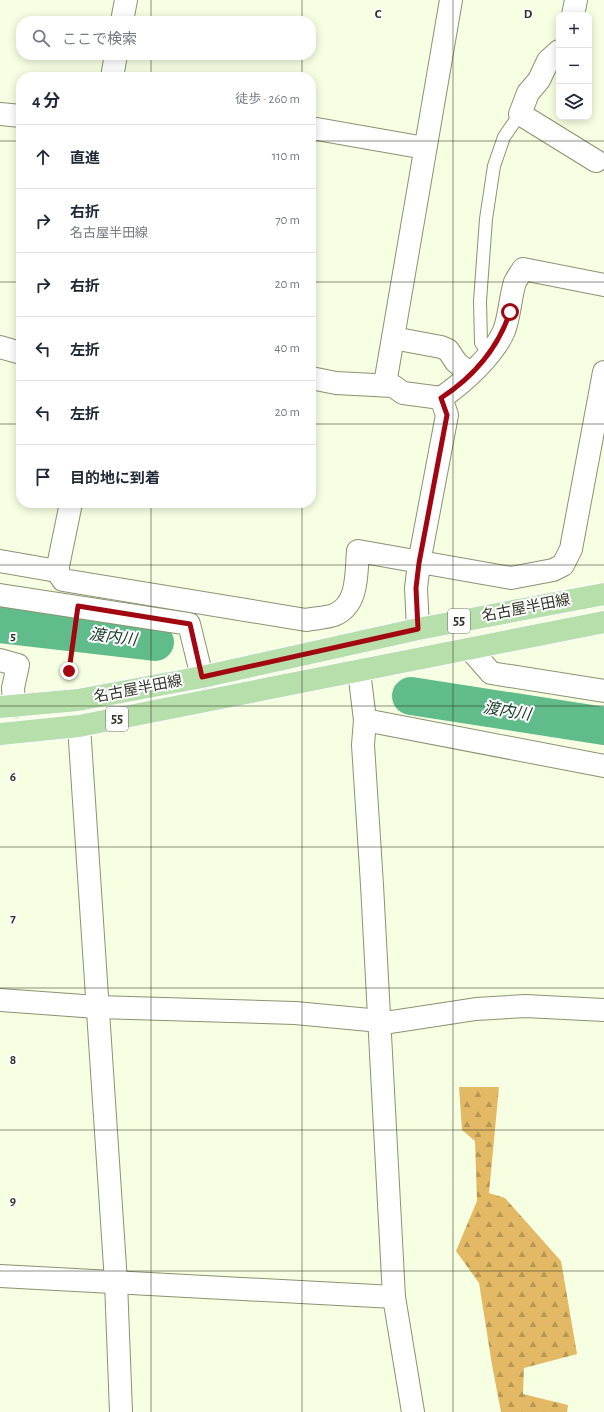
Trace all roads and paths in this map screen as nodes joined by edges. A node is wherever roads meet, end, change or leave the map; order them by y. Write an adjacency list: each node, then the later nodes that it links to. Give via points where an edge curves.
1 (126, 0): 5 (street)
2 (451, 0): 13 (street)
3 (576, 0): 4 (street)
4 (574, 12)
5 (123, 16)
6 (556, 54): 10 (street, via 548,61 539,80 528,93)
7 (115, 60): 8 (street)
8 (113, 72)
9 (0, 114): 11 (street)
10 (520, 114): 14 (street); 19 (lane, via 504,137 494,166 486,219 480,301 481,343)
11 (16, 116)
12 (316, 129): 13 (street)
13 (425, 148): 16 (street)
14 (596, 161)
15 (604, 285): 19 (street, via 523,269 515,282 504,331)
16 (393, 338): 20 (street, via 448,350 456,362); 23 (street)
17 (0, 347): 18 (street)
18 (16, 352)
19 (489, 354): 20 (street)
20 (472, 372): 24 (street, via 457,388)
21 (604, 372): 27 (street, via 571,549 563,565 553,570 511,578)
22 (316, 379): 23 (street, via 336,383)
23 (385, 384): 24 (street, via 403,393)
24 (441, 398): 27 (street, via 447,415)
25 (71, 508): 28 (street)
26 (0, 561): 28 (street)
27 (419, 563): 28 (street, via 358,551 353,597 334,615 306,620 63,580); 33 (street, via 416,588)
28 (57, 571)
29 (604, 594): 33 (main road, 名古屋半田線 / 55)
30 (0, 595): 31 (street)
31 (78, 606): 36 (path); 38 (street, via 190,624)
32 (604, 622): 34 (main road, 名古屋半田線 / 55)
33 (418, 629): 38 (main road, 名古屋半田線 / 55)
34 (470, 649): 37 (main road, 名古屋半田線 / 55); 39 (street, via 491,673)
35 (0, 660): 40 (street, via 18,665)
36 (69, 671)
37 (358, 671): 41 (street); 42 (main road, 名古屋半田線 / 55)
38 (202, 677): 40 (main road, 名古屋半田線 / 55, via 78,700)
39 (604, 691)
40 (7, 706)
41 (365, 720): 44 (street); 48 (street, via 363,745)
42 (79, 726): 43 (main road, 名古屋半田線 / 55); 46 (street)
43 (0, 734)
44 (604, 766)
45 (0, 1000): 46 (street)
46 (97, 1007): 48 (street, via 295,1014); 50 (street)
47 (604, 1010): 48 (street, via 526,1006 476,1009)
48 (380, 1022): 51 (street)
49 (0, 1276): 50 (street)
50 (116, 1282): 51 (street); 52 (street)
51 (394, 1297): 53 (street)
52 (121, 1412)
53 (413, 1412)

